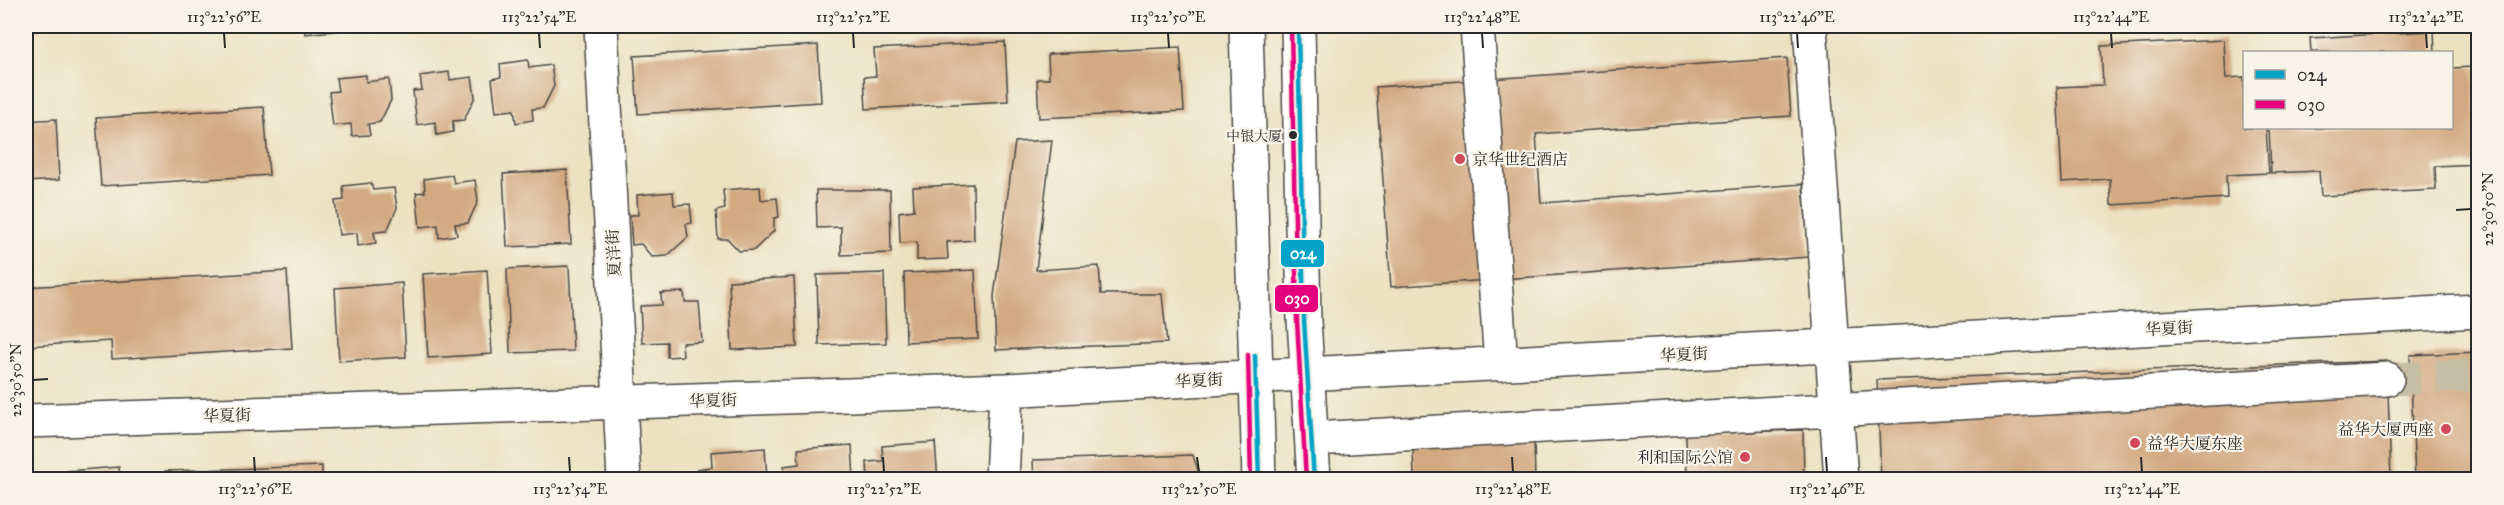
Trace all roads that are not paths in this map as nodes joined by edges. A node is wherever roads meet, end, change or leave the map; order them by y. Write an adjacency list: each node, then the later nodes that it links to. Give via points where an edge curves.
1 (601, 26): 13 (street, 夏洋街)
2 (1246, 26): 10 (street)
3 (1298, 26): 9 (street)
4 (1477, 26): 8 (street)
5 (1810, 26): 7 (street)
6 (2478, 311): 7 (street, 华夏街)
7 (1834, 346): 8 (street, 华夏街); 14 (street)
8 (1501, 364): 9 (street, 华夏街)
9 (1307, 372): 10 (street, 华夏街); 16 (street)
10 (1256, 376): 12 (street, 华夏街); 19 (street)
11 (2387, 379): 14 (street)
12 (1006, 390): 13 (street, 华夏街); 18 (street)
13 (620, 403): 15 (street, 华夏街); 17 (street, 夏洋街)
14 (1838, 410): 16 (street); 21 (street)
15 (26, 421)
16 (1312, 438): 20 (street)
17 (624, 480)
18 (1002, 480)
19 (1259, 480)
20 (1314, 480)
21 (1841, 480)

